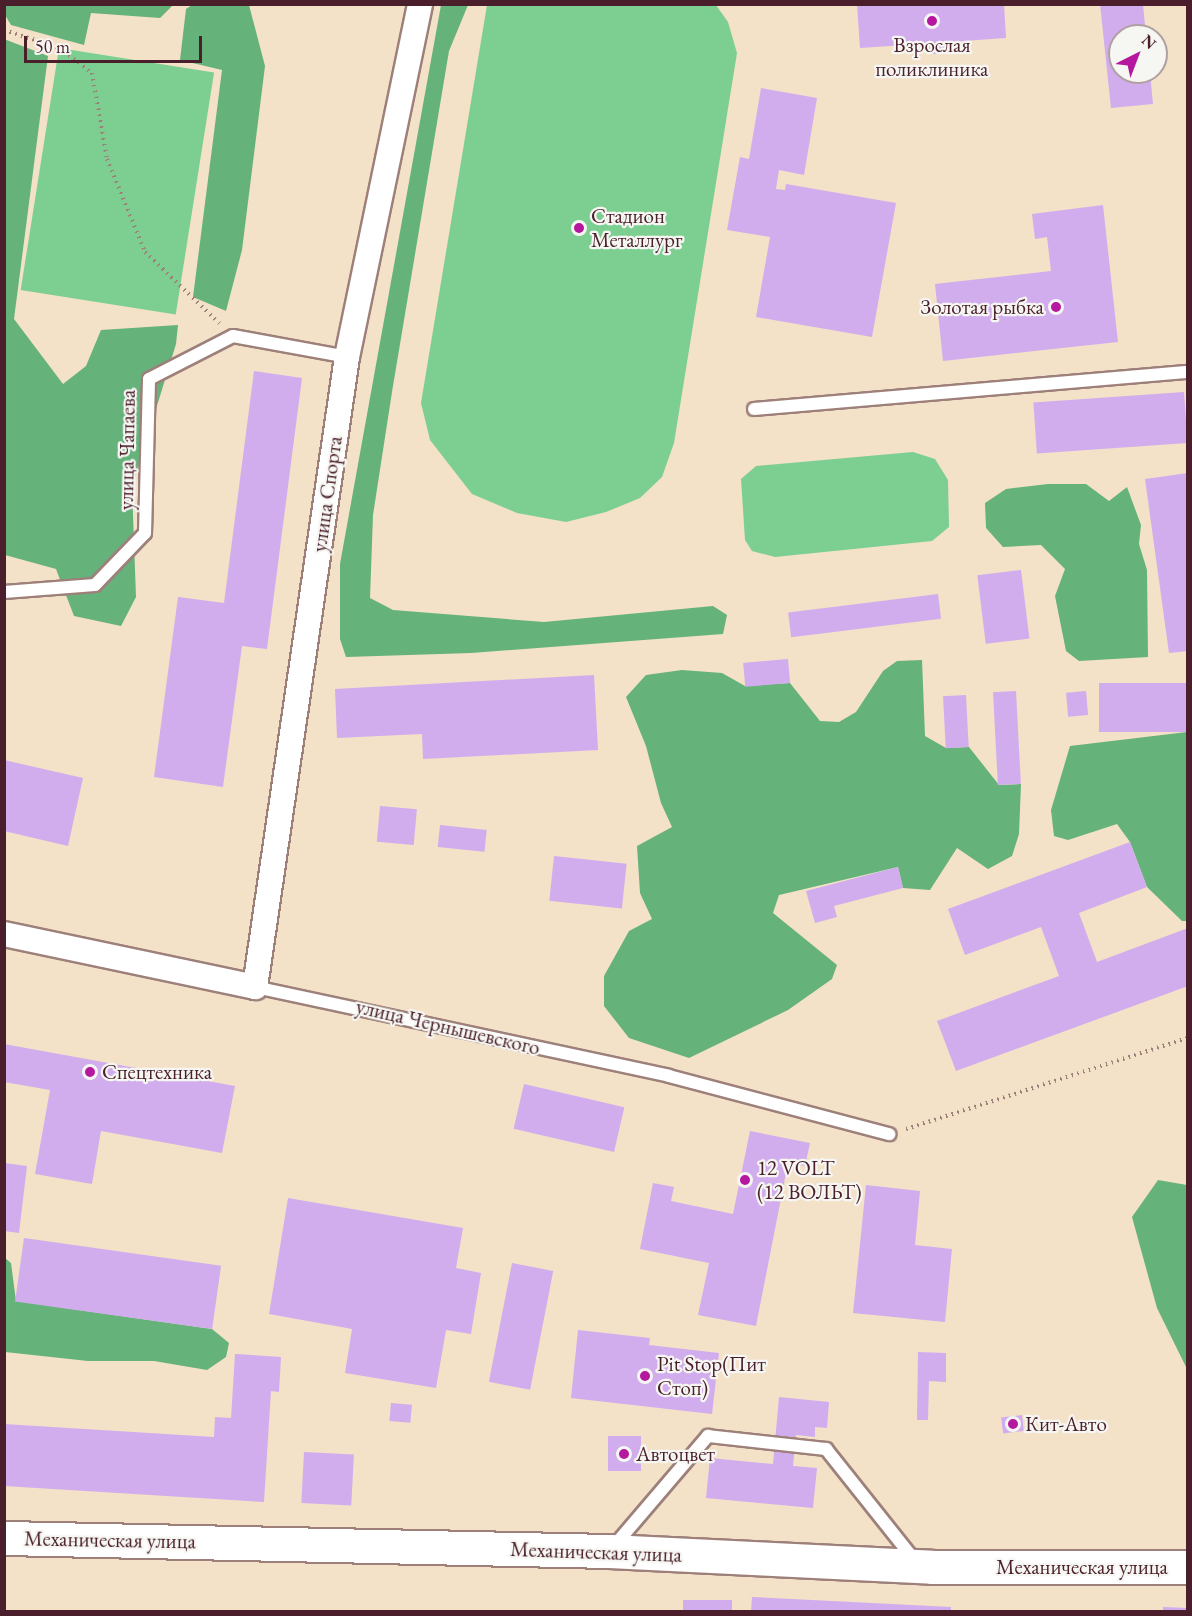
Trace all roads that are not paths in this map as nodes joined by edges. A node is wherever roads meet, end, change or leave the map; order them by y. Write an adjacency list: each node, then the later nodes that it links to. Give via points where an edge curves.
1 (420, 4): 2 (street, улица Спорта)
2 (347, 357): 5 (lane, улица Чапаева, via 233,336 148,379 145,533 95,585); 7 (street, улица Спорта)
3 (1188, 372): 4 (lane)
4 (754, 410)
5 (4, 592)
6 (4, 934): 7 (street, улица Чернышевского)
7 (255, 987): 8 (lane, улица Чернышевского, via 669,1076)
8 (889, 1134)
9 (4, 1538): 10 (main road, Механическая улица)
10 (609, 1551): 11 (main road, Механическая улица); 11 (lane, via 708,1436 826,1449)
11 (920, 1566): 12 (main road, Механическая улица)
12 (1188, 1567)

